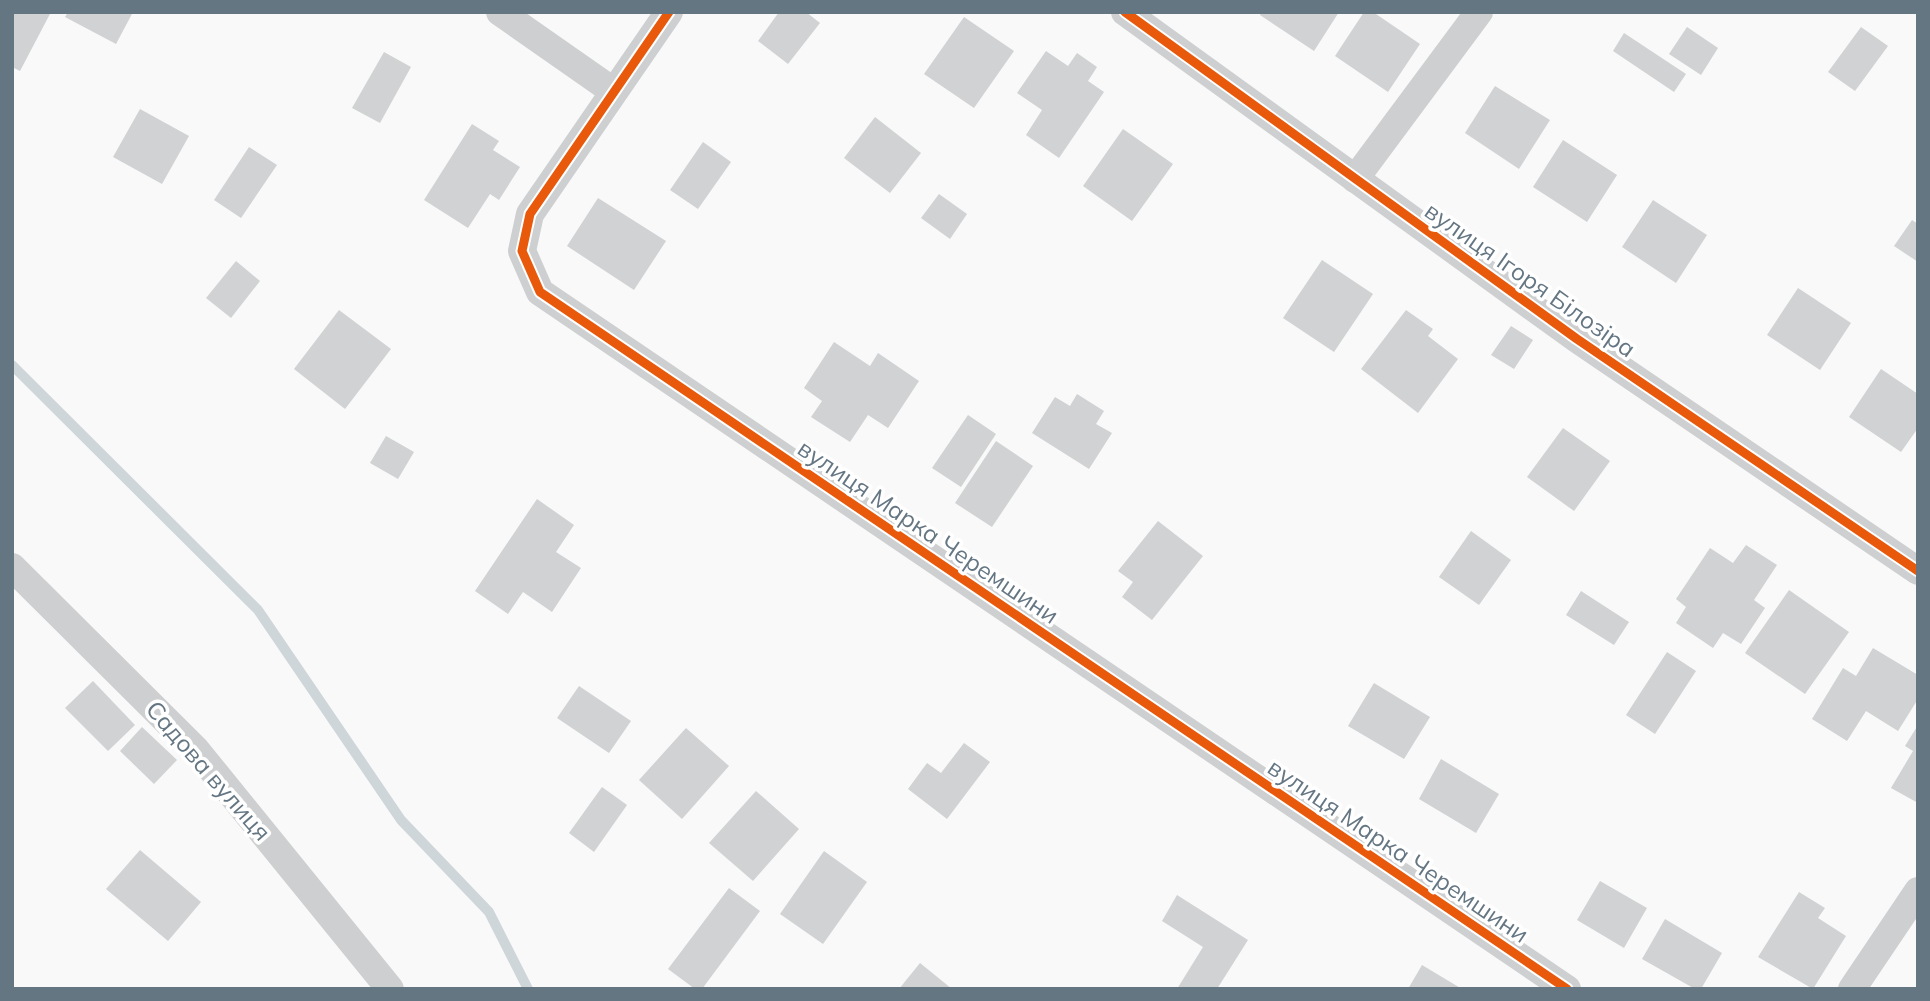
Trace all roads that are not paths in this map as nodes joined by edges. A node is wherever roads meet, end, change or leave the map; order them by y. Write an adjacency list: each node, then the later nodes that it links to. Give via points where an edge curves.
1 (500, 12): 5 (street)
2 (669, 12): 5 (street, вулиця Марка Черемшини)
3 (1125, 12): 6 (street, вулиця Ігоря Білозіра)
4 (1479, 12): 6 (street)
5 (613, 91): 11 (street, вулиця Марка Черемшини, via 530,214 522,251 540,292)
6 (1355, 179): 8 (street, вулиця Ігоря Білозіра, via 1577,339)
7 (12, 567): 10 (street, Садова вулиця, via 195,750)
8 (1918, 571)
9 (1918, 891): 12 (street)
10 (390, 989)
11 (1567, 989)
12 (1852, 989)

